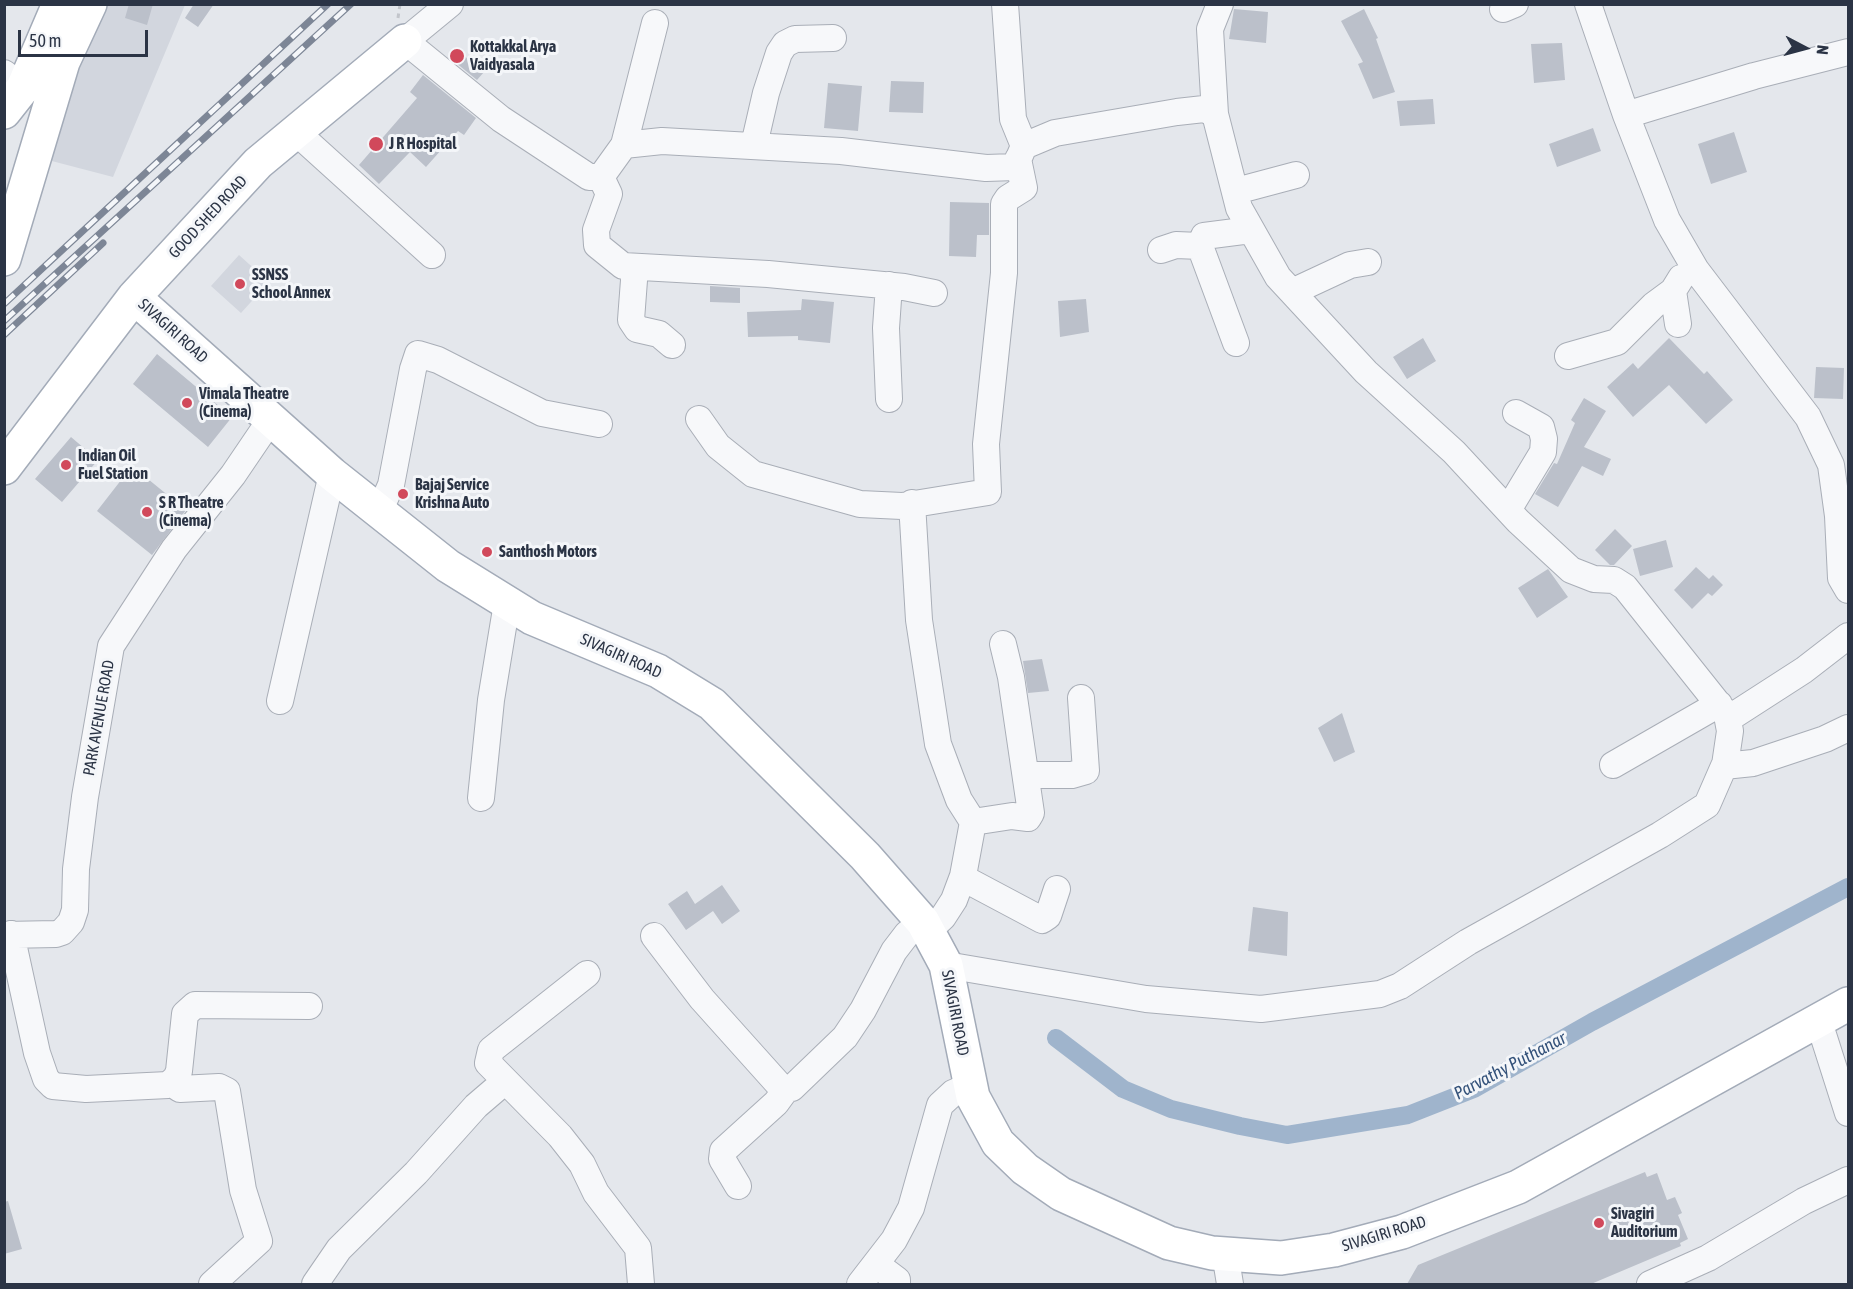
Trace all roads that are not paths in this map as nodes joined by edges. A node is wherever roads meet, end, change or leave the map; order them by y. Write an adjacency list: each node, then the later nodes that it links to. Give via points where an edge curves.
1 (59, 4): 11 (main road)
2 (90, 4): 21 (main road, via 63,62)
3 (450, 4): 9 (street, GOOD SHED ROAD)
4 (1005, 4): 17 (street, via 1013,119)
5 (1220, 4): 12 (street, via 1210,29)
6 (1588, 4): 13 (street)
7 (655, 23): 15 (street)
8 (833, 38): 16 (street, via 795,39 785,44 766,93)
9 (405, 41): 14 (main road, GOOD SHED ROAD); 19 (street, via 501,120 590,177)
10 (1848, 52): 13 (street)
11 (11, 91)
12 (1215, 114): 17 (street, via 1204,109 1177,112 1055,134); 20 (street)
13 (1626, 116): 28 (street, via 1667,220)
14 (296, 132): 25 (street); 34 (main road, GOOD SHED ROAD, via 258,163)
15 (624, 145): 16 (street, via 662,141); 19 (street)
16 (754, 145): 17 (street, via 986,168 1014,166)
17 (1021, 153): 46 (street, via 1024,188 1004,204 1004,273 986,444 988,492)
18 (1296, 175): 20 (street)
19 (601, 177): 29 (street, via 609,194 596,230 597,245 623,266)
20 (1236, 191): 22 (street, via 1239,208)
21 (10, 225): 26 (main road)
22 (1251, 230): 23 (street, via 1204,236); 32 (street, via 1278,278)
23 (1200, 246): 24 (street, via 1176,245); 36 (street)
24 (1161, 250)
25 (432, 255)
26 (4, 259)
27 (1368, 262): 32 (street, via 1350,265)
28 (1692, 264): 31 (street); 49 (street, via 1808,417 1831,465 1840,578)
29 (635, 267): 30 (street, via 696,268); 37 (street, via 631,320 634,327 658,334)
30 (889, 285): 33 (street); 39 (street)
31 (1673, 291): 35 (street); 38 (street, via 1654,304 1617,342)
32 (1293, 292): 47 (street, via 1366,372 1454,452)
33 (934, 293)
34 (134, 297): 41 (main road, SIVAGIRI ROAD); 44 (main road, GOOD SHED ROAD)
35 (1678, 324)
36 (1236, 343)
37 (672, 345)
38 (1568, 356)
39 (889, 399)
40 (1516, 413): 47 (street, via 1541,427 1545,440 1543,452)
41 (271, 419): 45 (main road, SIVAGIRI ROAD); 65 (street, PARK AVENUE ROAD, via 233,475 174,549 111,646 85,797 71,922 56,934)
42 (699, 419): 46 (street, via 718,446 753,474 860,504 886,507)
43 (598, 424): 48 (street, via 542,413 438,360 418,354 392,484)
44 (4, 468)
45 (332, 474): 48 (main road, SIVAGIRI ROAD); 54 (street)
46 (912, 503): 61 (street, via 920,620 934,724 959,800)
47 (1508, 510): 55 (street, via 1577,574 1609,579 1625,587)
48 (378, 512): 50 (main road, SIVAGIRI ROAD, via 448,566)
49 (1848, 590)
50 (507, 603): 60 (street, via 491,700); 64 (main road, SIVAGIRI ROAD, via 532,618 658,671 712,704 865,856)
51 (1848, 636): 55 (street, via 1804,670)
52 (1003, 644): 59 (street)
53 (1081, 698): 59 (street, via 1086,771 1072,775)
54 (280, 701)
55 (1723, 712): 57 (street); 58 (street, via 1730,731)
56 (1848, 728): 58 (street, via 1752,763)
57 (1614, 765)
58 (1725, 765): 67 (street, via 1707,805 1468,942 1400,986 1380,993 1261,1009 1146,999)
59 (1026, 775): 61 (street, via 1029,816)
60 (481, 798)
61 (973, 822): 62 (street)
62 (963, 878): 63 (street, via 1042,920 1048,916); 64 (street, via 949,908)
63 (1057, 889)
64 (925, 926): 67 (main road, SIVAGIRI ROAD); 75 (street, via 907,934 894,951 845,1037 792,1088)
65 (8, 935): 73 (street, via 48,1083 86,1089)
66 (654, 936): 75 (street, via 702,999 780,1086)
67 (946, 965): 74 (main road, SIVAGIRI ROAD)
68 (587, 974): 72 (street, via 490,1051 488,1063)
69 (1848, 1005): 71 (main road, SIVAGIRI ROAD)
70 (309, 1006): 73 (street, via 193,1006 184,1017 179,1071)
71 (1819, 1022): 76 (street); 80 (main road, SIVAGIRI ROAD, via 1508,1191 1402,1232 1334,1250)
72 (504, 1082): 82 (street, via 476,1106 339,1250); 83 (street, via 560,1136 582,1164 596,1193 629,1233 638,1248)
73 (171, 1083): 81 (street, via 180,1089 219,1087 227,1091 243,1190 259,1241)
74 (969, 1086): 79 (street, via 940,1105 910,1208); 80 (main road, SIVAGIRI ROAD, via 998,1143 1025,1169 1061,1194)
75 (787, 1088): 78 (street, via 722,1153)
76 (1848, 1113)
77 (1848, 1180): 86 (street, via 1804,1201 1708,1258)
78 (738, 1186)
79 (877, 1265): 84 (street); 85 (street)
80 (1227, 1269)
81 (212, 1284)
82 (315, 1284)
83 (641, 1284)
84 (860, 1284)
85 (897, 1284)
86 (1650, 1284)

